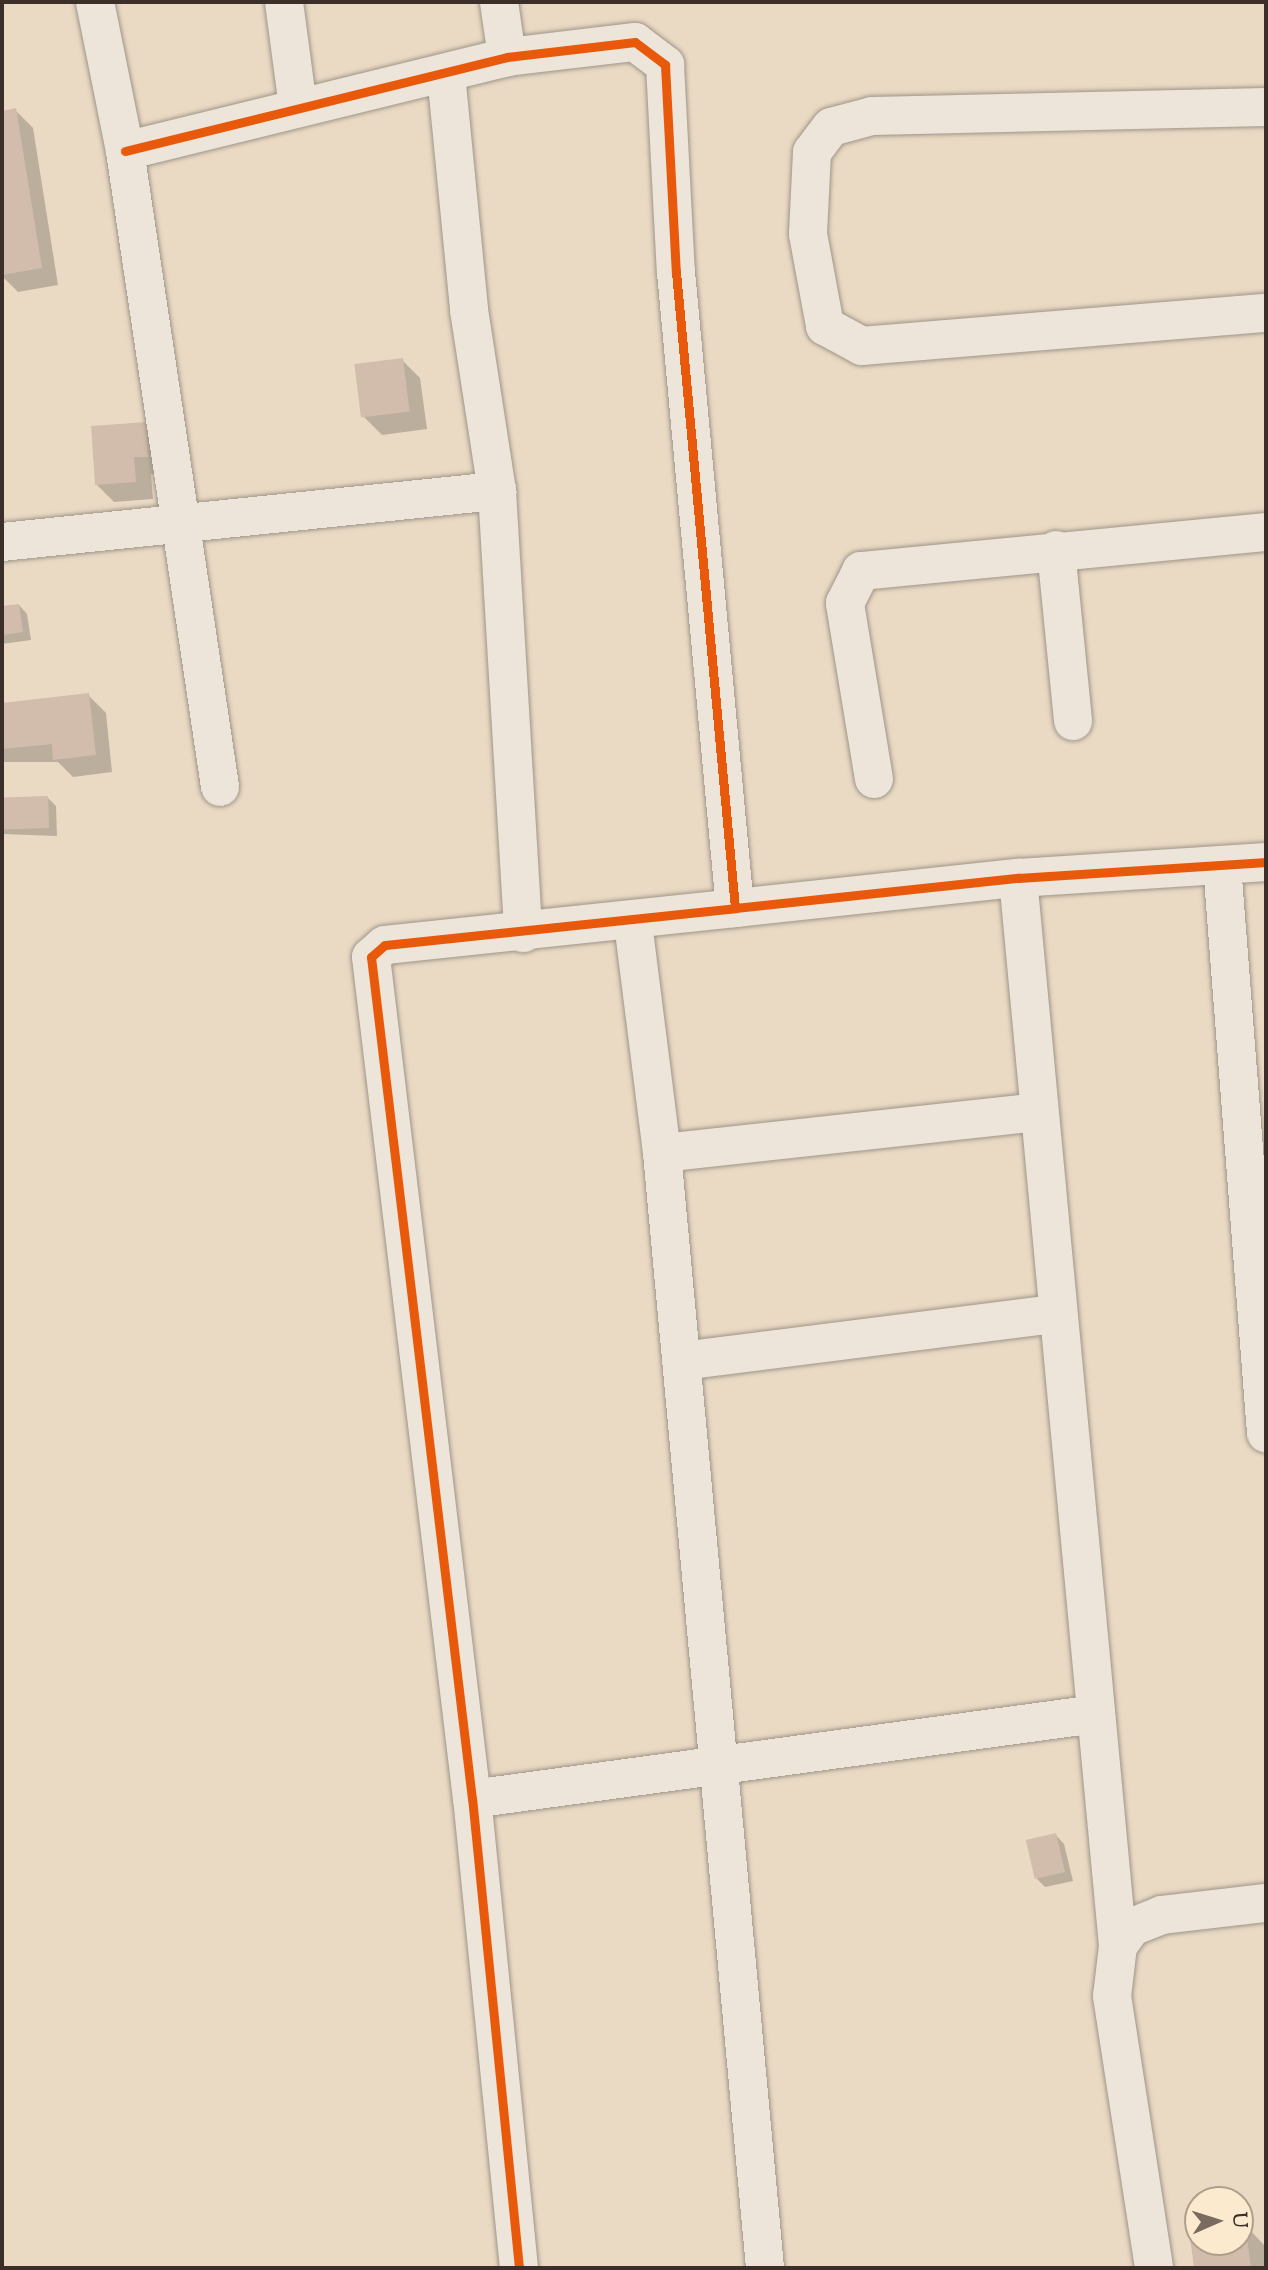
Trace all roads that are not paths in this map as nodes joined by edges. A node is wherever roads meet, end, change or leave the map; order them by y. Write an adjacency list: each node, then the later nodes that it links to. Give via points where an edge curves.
1 (95, 2): 8 (street)
2 (284, 2): 6 (street)
3 (499, 2): 4 (street)
4 (508, 57): 5 (street); 21 (street, via 635,42 665,65 676,272)
5 (446, 74): 6 (street); 10 (street, via 469,310)
6 (298, 107): 8 (street)
7 (1266, 107): 9 (street, via 872,116 831,127 812,152 808,234 825,327 862,346)
8 (125, 151): 11 (street)
9 (1266, 313)
10 (497, 491): 11 (street); 23 (street)
11 (181, 520): 13 (street); 17 (street)
12 (1266, 532): 14 (street)
13 (2, 542)
14 (1056, 550): 15 (street); 16 (street, via 861,571 845,603)
15 (1073, 721)
16 (874, 779)
17 (220, 787)
18 (1266, 862): 19 (street)
19 (1222, 865): 20 (street); 28 (street)
20 (1018, 878): 21 (street); 24 (street)
21 (735, 908): 22 (street)
22 (633, 923): 23 (street); 25 (street)
23 (523, 933): 31 (street, via 385,945 371,957)
24 (1037, 1112): 25 (street); 26 (street)
25 (662, 1153): 27 (street)
26 (1056, 1314): 27 (street); 29 (street)
27 (682, 1361): 30 (street)
28 (1266, 1433)
29 (1096, 1714): 30 (street); 33 (street)
30 (722, 1767): 31 (street); 35 (street)
31 (472, 1799): 34 (street)
32 (1266, 1903): 33 (street, via 1161,1915 1132,1927)
33 (1118, 1946): 36 (street, via 1112,1996)
34 (519, 2268)
35 (765, 2268)
36 (1154, 2268)

